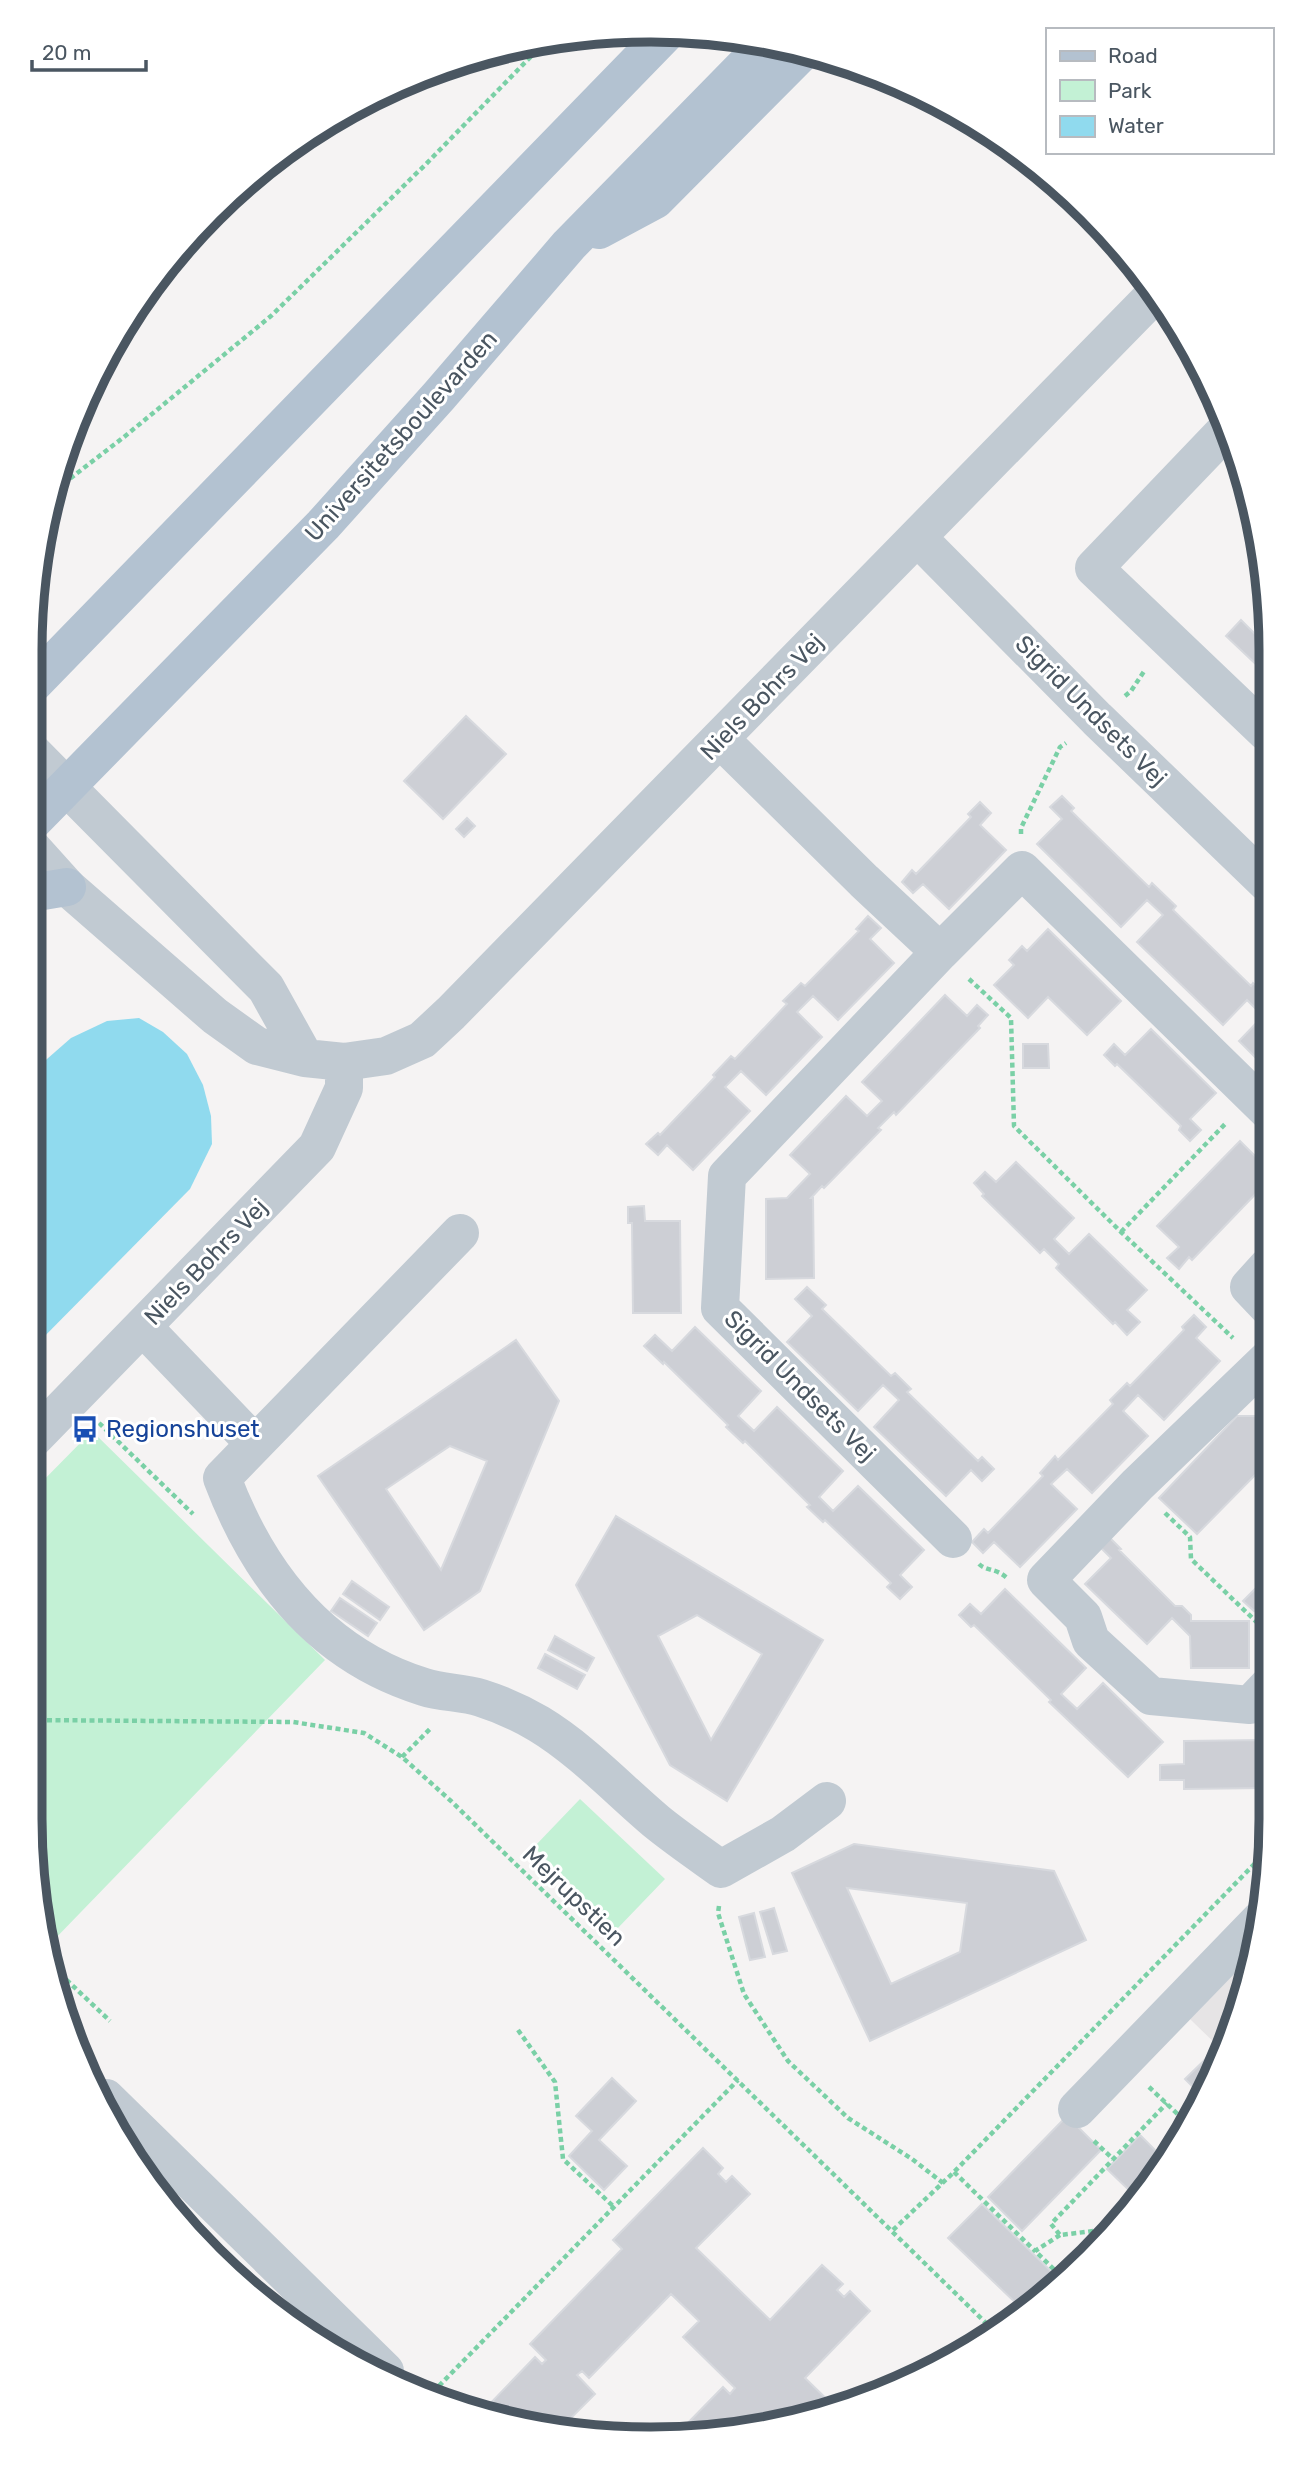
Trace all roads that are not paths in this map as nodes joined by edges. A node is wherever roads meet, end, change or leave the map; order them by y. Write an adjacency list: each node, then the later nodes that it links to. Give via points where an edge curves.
1 (657, 42): 8 (main road)
2 (758, 52): 4 (main road, Universitetsboulevarden)
3 (794, 60): 4 (main road, via 655,200)
4 (569, 245): 12 (main road, Universitetsboulevarden, via 323,525)
5 (1148, 301): 7 (street, Niels Bohrs Vej)
6 (1220, 436): 9 (street, via 1094,568)
7 (918, 538): 10 (street, Niels Bohrs Vej); 15 (street, Sigrid Undsets Vej)
8 (42, 676)
9 (1259, 725)
10 (720, 739): 17 (street); 19 (street, Niels Bohrs Vej, via 422,1040 386,1056)
11 (42, 762): 12 (street)
12 (66, 785): 13 (main road, Universitetsboulevarden); 18 (street, via 266,988)
13 (42, 811)
14 (42, 873): 16 (street, Niels Bohrs Vej)
15 (1259, 875)
16 (49, 890): 18 (street, Niels Bohrs Vej, via 246,1039)
17 (940, 952): 20 (street, Sigrid Undsets Vej, via 1022,870); 28 (street, Sigrid Undsets Vej, via 727,1177 720,1308)
18 (305, 1058): 19 (street, Niels Bohrs Vej)
19 (344, 1062): 24 (street, Niels Bohrs Vej, via 344,1088 317,1147)
20 (1259, 1102)
21 (460, 1233): 27 (street)
22 (1259, 1276): 23 (street, via 1249,1287)
23 (1259, 1298)
24 (143, 1327): 26 (street, Niels Bohrs Vej); 27 (street)
25 (1259, 1368): 29 (street, via 1046,1580 1083,1617 1091,1641 1151,1696 1250,1705)
26 (42, 1430)
27 (255, 1444): 30 (street, via 222,1478 253,1544 283,1592 309,1620 380,1672 427,1689 481,1697 539,1724 721,1869 783,1834)
28 (953, 1539)
29 (1259, 1696)
30 (827, 1801)
31 (1248, 1933): 33 (street)
32 (115, 2107): 34 (street)
33 (1077, 2109)
34 (374, 2360)

